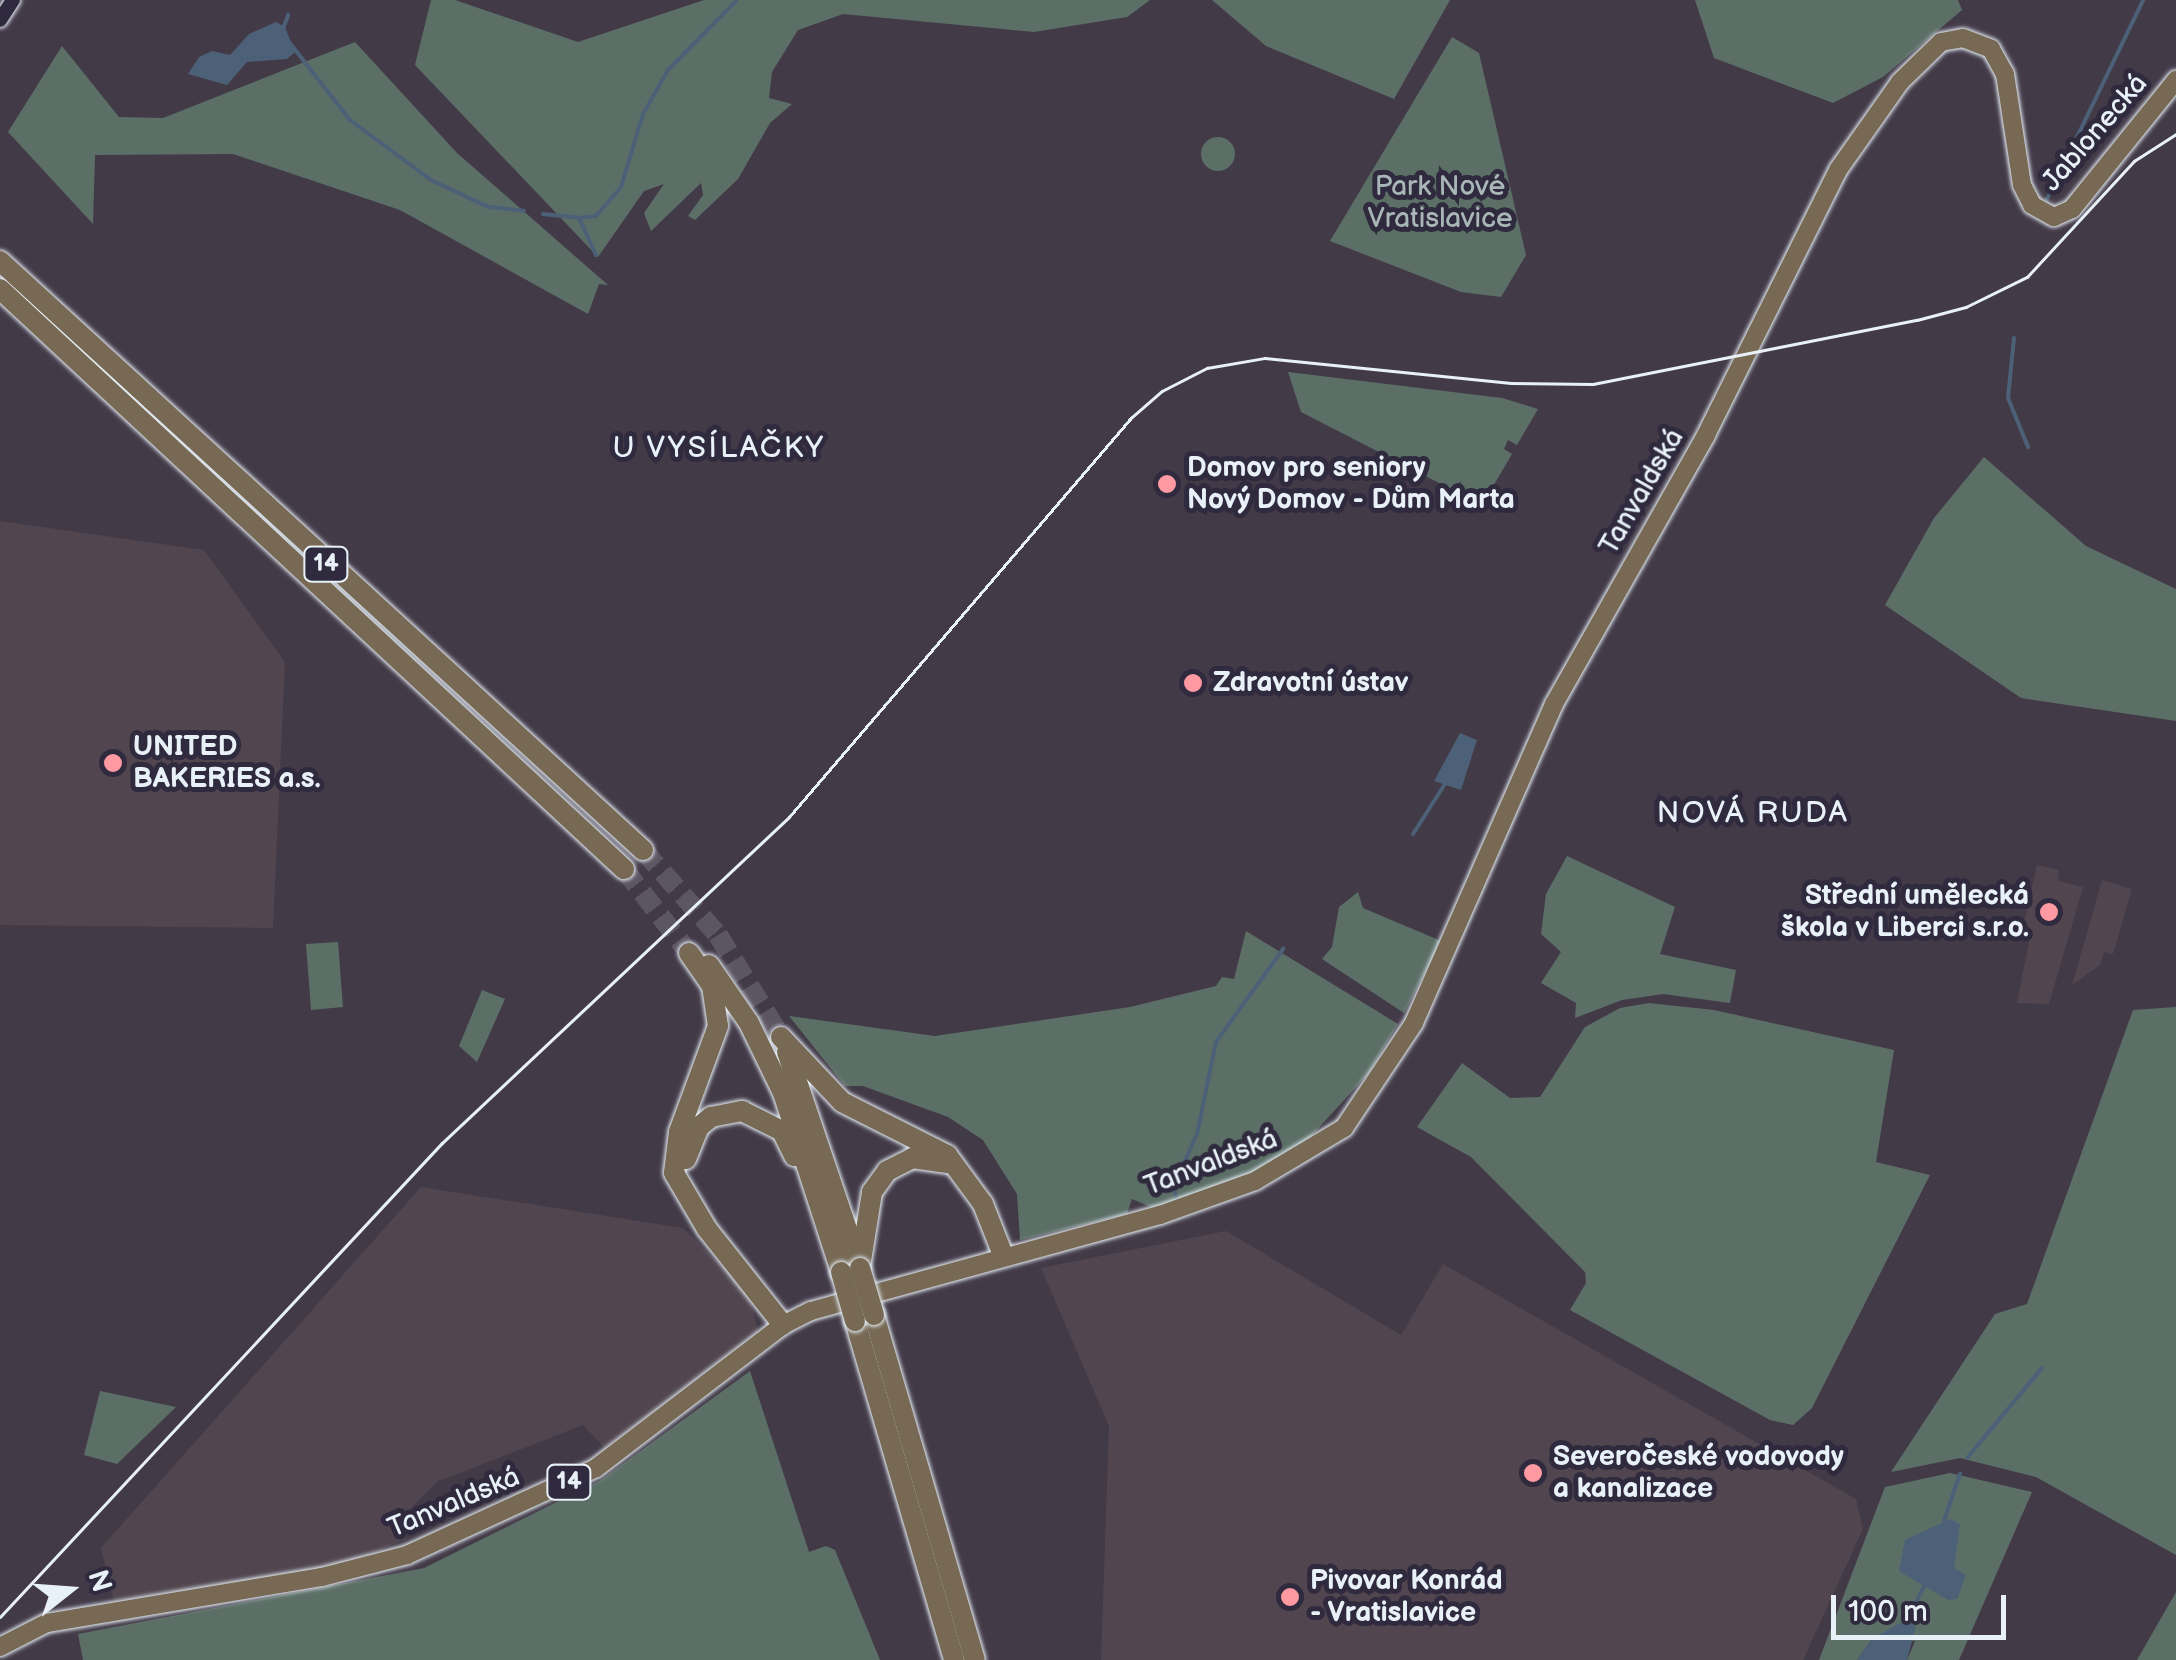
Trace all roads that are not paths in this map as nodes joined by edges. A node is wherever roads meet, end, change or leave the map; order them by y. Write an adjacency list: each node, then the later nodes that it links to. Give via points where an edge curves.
1 (14, 0): 2 (street)
2 (0, 20)
3 (1941, 42): 4 (main road, Jablonecká, via 1979,42 1999,59 2017,168 2032,205 2046,216 2072,209); 10 (main road, Tanvaldská, via 1897,85 1838,170 1706,436 1554,704 1414,1024 1344,1128 1256,1181 1160,1215)
4 (2176, 80)
5 (5, 280): 6 (highway, 14); 7 (highway, 14)
6 (644, 850)
7 (624, 869)
8 (954, 1164): 10 (highway, via 983,1204); 11 (highway, via 912,1158 882,1176); 11 (highway, via 935,1145 842,1102 782,1037)
9 (690, 1202): 11 (highway, via 686,1152 699,1127 726,1112 755,1113 789,1142); 11 (highway, via 677,1182 674,1154 718,1026 712,986 692,950 749,1023 783,1093); 13 (highway)
10 (1003, 1255): 13 (main road, Tanvaldská / 14, via 844,1300)
11 (846, 1266): 12 (highway, bridge)
12 (864, 1318): 15 (highway); 16 (highway)
13 (783, 1325): 14 (main road, Tanvaldská / 14, via 596,1468 407,1556 322,1577 46,1623)
14 (0, 1647)
15 (954, 1660)
16 (975, 1660)

